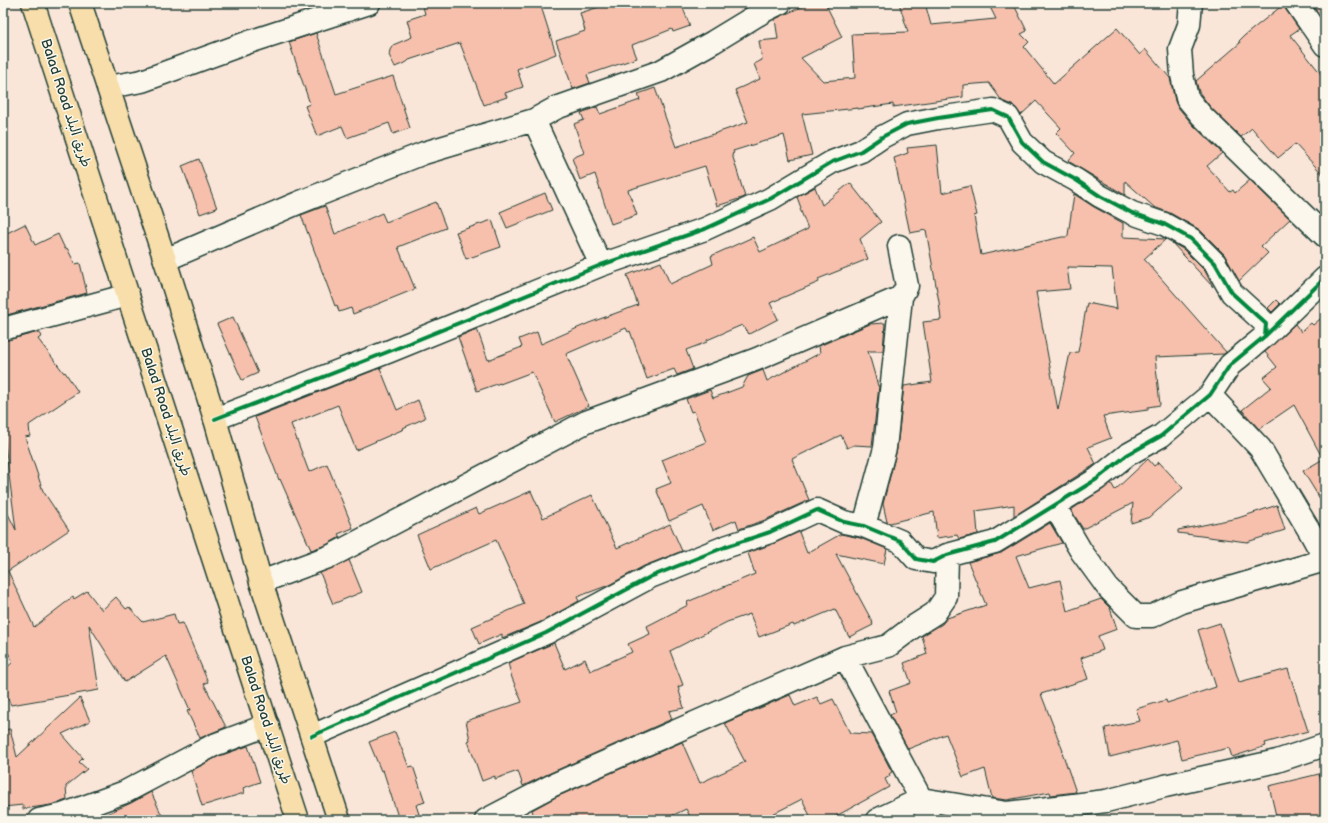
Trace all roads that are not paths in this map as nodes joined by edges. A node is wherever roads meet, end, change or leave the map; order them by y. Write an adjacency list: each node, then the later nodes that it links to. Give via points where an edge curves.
1 (33, 3): 15 (highway, Balad Road طريق البلد)
2 (80, 3): 8 (highway)
3 (369, 3): 8 (street, via 249,42 142,81)
4 (780, 3): 9 (street, via 661,71 556,108)
5 (1191, 3): 10 (street, via 1189,25 1180,49 1187,98 1202,116)
6 (1296, 3): 7 (street)
7 (1325, 45)
8 (108, 87): 12 (highway)
9 (534, 120): 12 (street, via 424,153); 13 (street)
10 (1325, 236)
11 (899, 246): 16 (street, via 907,286)
12 (165, 260): 20 (highway)
13 (601, 265): 18 (street, via 712,226 770,199 832,162 861,151 907,124 993,110 1008,117 1022,142 1043,162 1132,213 1164,224 1191,239 1215,263 1232,293 1266,324); 20 (street, via 390,352)
14 (1325, 278): 18 (street)
15 (128, 295): 17 (street); 27 (highway, Balad Road طريق البلد)
16 (901, 296): 22 (street, via 885,448); 25 (street, via 757,359 586,422 330,556)
17 (3, 329)
18 (1265, 336): 19 (street, via 1230,365)
19 (1210, 396): 21 (street, via 1161,436 1127,455 1097,479); 24 (street, via 1260,448)
20 (214, 419): 25 (highway)
21 (1054, 504): 23 (street, via 994,542); 24 (street, via 1088,562 1136,616 1152,616 1182,602)
22 (864, 526): 23 (street, via 900,541 916,559 933,562); 28 (street, via 844,522 817,510 770,532 650,577 546,633)
23 (947, 555): 26 (street, via 946,597 935,613 888,646)
24 (1325, 559)
25 (261, 582): 28 (highway)
26 (845, 657): 30 (street); 34 (street, via 551,786)
27 (268, 725): 31 (street, via 214,745 126,792 62,815); 32 (highway, Balad Road طريق البلد)
28 (312, 736): 33 (highway)
29 (1325, 745): 30 (street, via 1277,761 1106,801 1007,813)
30 (921, 799): 35 (street); 36 (street)
31 (39, 820)
32 (298, 820)
33 (339, 820)
34 (486, 820)
35 (877, 820)
36 (929, 820)

